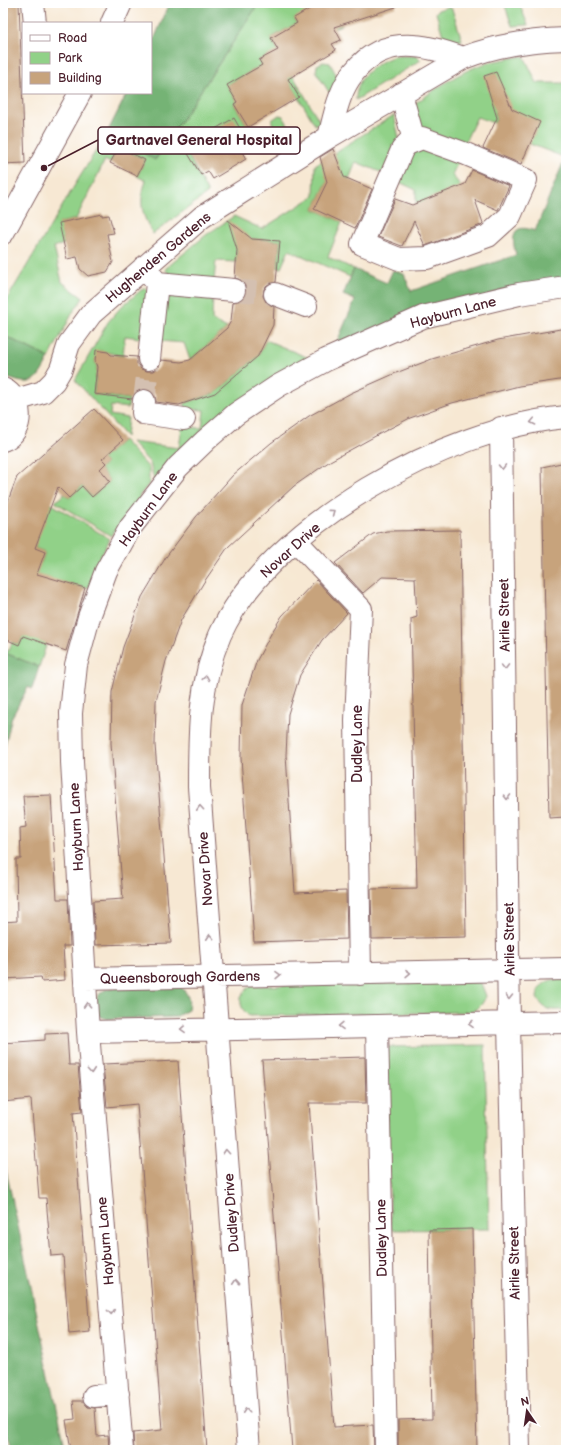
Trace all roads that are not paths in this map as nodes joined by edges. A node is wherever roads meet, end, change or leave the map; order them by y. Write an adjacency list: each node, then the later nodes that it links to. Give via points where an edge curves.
1 (33, 3): 3 (street)
2 (121, 3): 4 (street)
3 (35, 22)
4 (112, 22)
5 (566, 40): 6 (street, Hughenden Gardens, via 514,43)
6 (464, 58): 8 (street, Hughenden Gardens); 9 (street, via 419,45 381,50 361,64 348,80)
7 (79, 94): 11 (street)
8 (401, 94): 9 (street, Hughenden Gardens); 10 (street)
9 (329, 137): 13 (street, Hughenden Gardens, via 202,217)
10 (414, 140): 10 (street, via 402,150 362,244 400,259 427,258 488,236 510,216 526,180 432,140)
11 (9, 207): 12 (street)
12 (3, 233)
13 (150, 275): 15 (street); 18 (street); 19 (street, Hughenden Gardens, via 91,314 70,344 54,381 43,392)
14 (566, 287): 30 (street, Hayburn Lane, via 519,294 423,317 345,351 278,386 236,414 206,440 178,467 130,528 106,571 89,617 76,665 71,713)
15 (234, 290)
16 (275, 294): 17 (street)
17 (306, 306)
18 (149, 359)
19 (9, 395): 24 (street, Hughenden Gardens, via 20,414 17,428)
20 (144, 401): 22 (street, via 143,413)
21 (566, 417): 23 (street, Novar Drive, one-way to 23)
22 (184, 419)
23 (501, 428): 25 (street, Novar Drive, one-way to 23, via 334,510 381,480 454,444); 27 (street, Airlie Street, one-way to 27)
24 (3, 440)
25 (296, 541): 28 (street, Dudley Lane, via 360,609 356,720); 29 (street, Novar Drive, one-way to 25, via 199,787 201,708 208,669 220,635 238,603 267,567)
26 (566, 969): 27 (street, Queensborough Gardens)
27 (509, 971): 28 (street, Queensborough Gardens, one-way to 27); 32 (street, Airlie Street, one-way to 32)
28 (360, 974): 29 (street, Queensborough Gardens, one-way to 28)
29 (213, 976): 30 (street, Queensborough Gardens); 34 (street, Dudley Drive)
30 (85, 979): 35 (street, Queensborough Gardens, one-way to 30)
31 (566, 1022): 32 (street)
32 (509, 1024): 33 (street, one-way to 33); 41 (street, Airlie Street)
33 (377, 1026): 34 (street, one-way to 34); 40 (street, Dudley Lane)
34 (216, 1028): 35 (street, one-way to 35); 39 (street, Dudley Drive, one-way to 34)
35 (88, 1032): 36 (street, Hayburn Lane, one-way to 36)
36 (118, 1394): 37 (street); 38 (street, Hayburn Lane)
37 (94, 1396)
38 (122, 1450)
39 (249, 1450)
40 (386, 1450)
41 (519, 1450)

